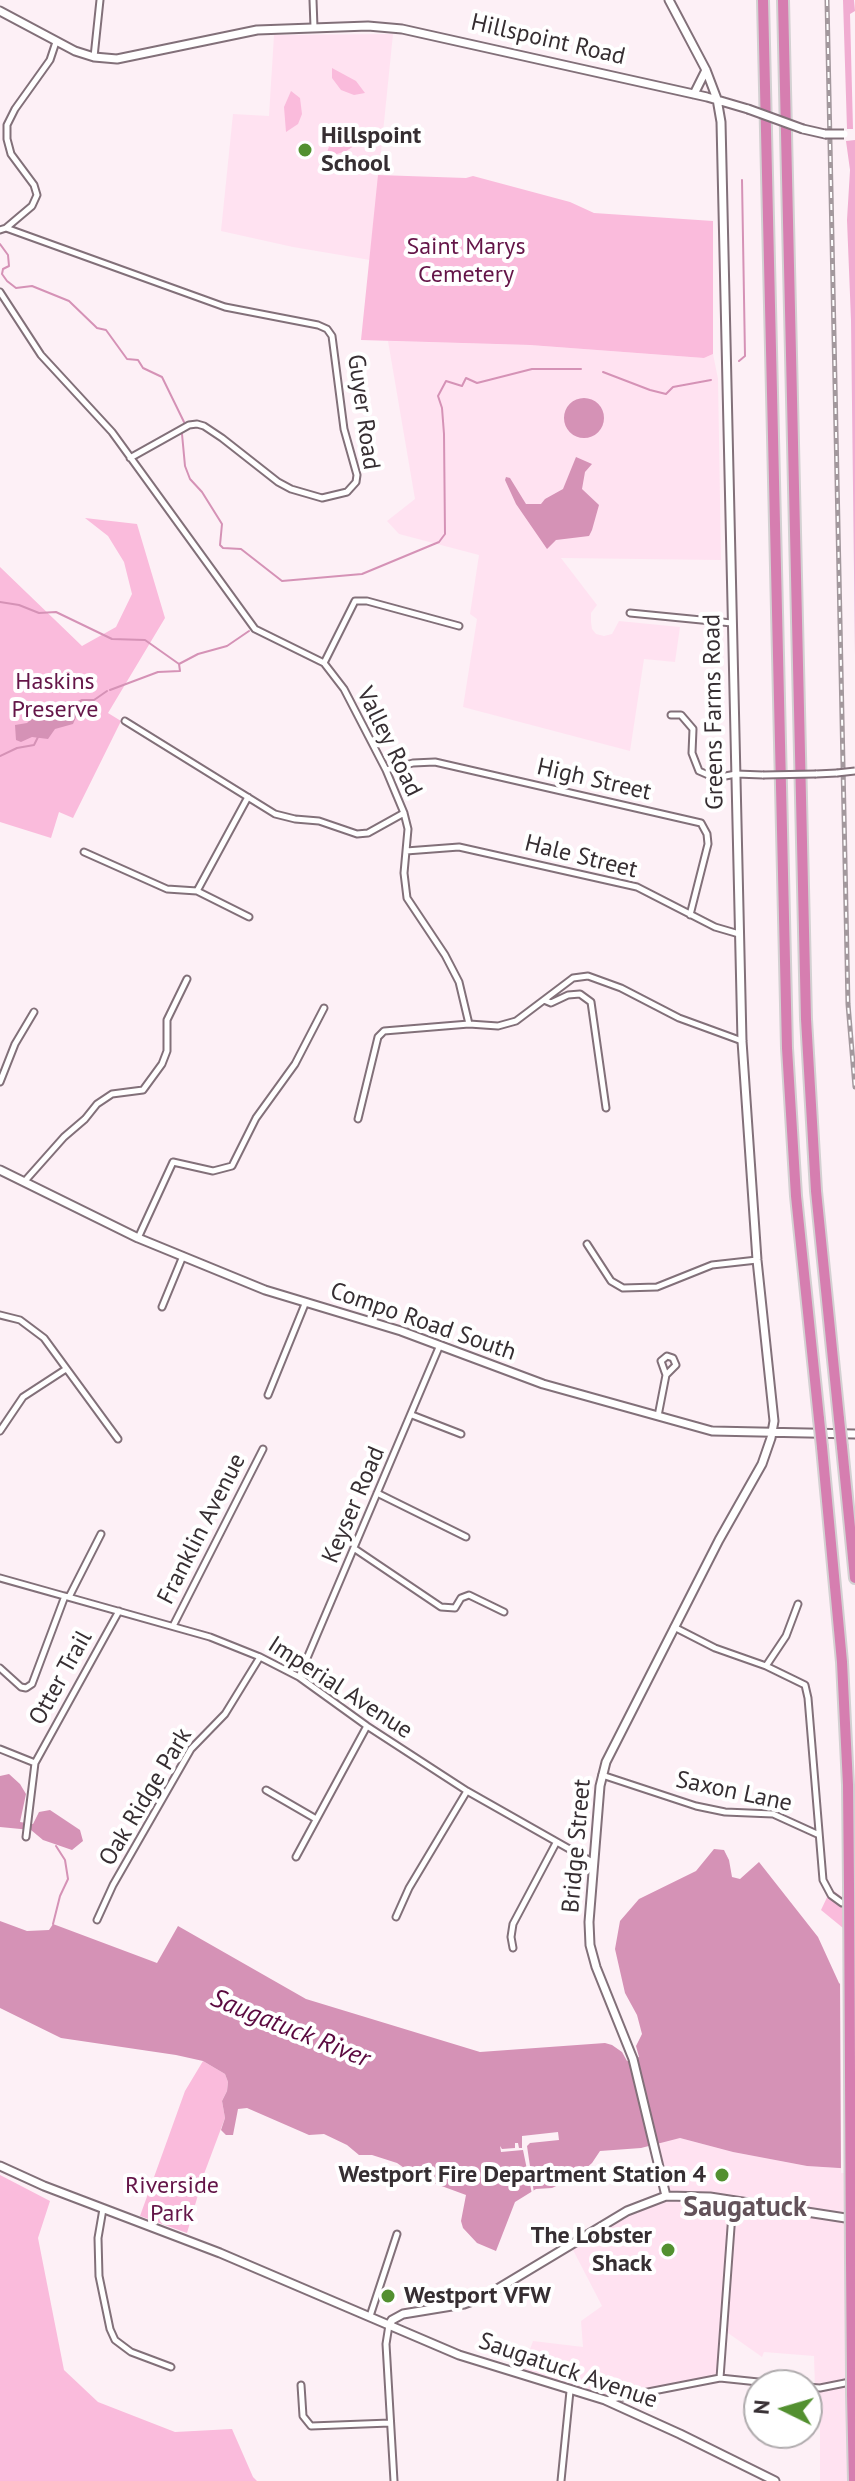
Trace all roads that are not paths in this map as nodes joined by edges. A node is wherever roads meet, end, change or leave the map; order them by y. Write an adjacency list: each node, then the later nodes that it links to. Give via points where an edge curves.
1 (100, 0): 9 (street)
2 (313, 0): 7 (street)
3 (669, 0): 10 (main road, Greens Farms Road)
4 (763, 0): 105 (highway, bridge, via 787,1048 796,1196 846,1712)
5 (783, 0): 69 (highway, bridge, via 806,1019 816,1191)
6 (0, 11): 8 (main road, Hillspoint Road)
7 (314, 27): 9 (main road, Hillspoint Road, via 242,32 130,58); 11 (main road, Hillspoint Road, via 411,30)
8 (56, 42): 9 (main road, Hillspoint Road); 14 (street, via 7,125 11,154 37,195 32,206)
9 (94, 57)
10 (706, 70): 11 (main road); 12 (main road, Greens Farms Road)
11 (694, 94): 12 (main road, Hillspoint Road)
12 (717, 99): 13 (main road, Hillspoint Road, bridge, via 803,129); 18 (main road, Greens Farms Road)
13 (855, 134)
14 (2, 230): 16 (street, Guyer Road, via 193,298 318,325 332,336 344,429 357,475 347,492 322,498 291,489 197,424)
15 (0, 292): 16 (street, Valley Road, via 41,355)
16 (130, 458): 20 (street, Valley Road, via 255,629)
17 (630, 613): 18 (street)
18 (732, 623): 25 (main road, Greens Farms Road)
19 (459, 626): 20 (street, via 355,601)
20 (324, 663): 23 (street, Valley Road, via 344,689)
21 (671, 715): 25 (street, via 681,715 693,729 692,753 699,771 715,778)
22 (125, 721): 26 (street)
23 (386, 770): 27 (street, Valley Road); 31 (street, High Street, via 435,762 701,823 708,844)
24 (855, 771): 25 (street, bridge)
25 (736, 774): 33 (main road, Greens Farms Road)
26 (248, 797): 27 (street, via 275,814 357,834); 30 (street)
27 (404, 813): 28 (street, Valley Road)
28 (406, 851): 31 (street, Hale Street, via 459,847 504,857 637,887); 38 (street, Valley Road, via 407,898 459,982)
29 (84, 852): 30 (street, via 167,889)
30 (197, 891): 32 (street)
31 (690, 915): 33 (street, Hale Street)
32 (249, 917)
33 (739, 934): 39 (main road, Greens Farms Road)
34 (187, 979): 44 (street, via 167,1020 162,1064 143,1090 112,1094 97,1104)
35 (544, 1000): 38 (street, via 516,1021); 39 (street, via 573,978 588,976); 41 (street, via 551,1003 580,994 591,1002)
36 (324, 1008): 45 (street, via 232,1166 213,1171 173,1162)
37 (34, 1012): 40 (street)
38 (469, 1024): 42 (street, via 384,1031 378,1037)
39 (742, 1041): 48 (main road, Greens Farms Road)
40 (0, 1082)
41 (606, 1108)
42 (358, 1119)
43 (0, 1170): 44 (main road, Compo Road South)
44 (23, 1182): 45 (main road, Compo Road South)
45 (138, 1238): 47 (main road, Compo Road South)
46 (587, 1244): 48 (street, via 611,1281 623,1288 657,1287 712,1265)
47 (183, 1256): 49 (main road, Compo Road South); 50 (street)
48 (757, 1260): 59 (main road, Greens Farms Road)
49 (305, 1304): 52 (main road, Compo Road South); 55 (street)
50 (162, 1307)
51 (0, 1315): 53 (street, via 31,1326)
52 (440, 1345): 56 (street, Keyser Road); 57 (main road, Compo Road South, via 523,1377)
53 (66, 1369): 58 (street, via 23,1397); 62 (street)
54 (666, 1375): 57 (street)
55 (268, 1395)
56 (412, 1415): 60 (street); 64 (street, Keyser Road)
57 (657, 1417): 59 (main road, Compo Road South, via 712,1431)
58 (0, 1431)
59 (772, 1433): 61 (main road, Compo Road South); 75 (main road, Bridge Street, via 758,1473)
60 (461, 1434)
61 (855, 1434)
62 (118, 1439)
63 (263, 1449): 74 (street, Franklin Avenue)
64 (377, 1493): 66 (street); 67 (street, Keyser Road)
65 (101, 1534): 70 (street)
66 (466, 1537)
67 (355, 1549): 73 (street, via 441,1607 455,1608 469,1595); 79 (street, Keyser Road)
68 (0, 1578): 70 (street, Imperial Avenue)
69 (855, 1578)
70 (67, 1597): 72 (street, Imperial Avenue); 78 (street, via 32,1684 21,1687)
71 (798, 1604): 77 (street, via 786,1636)
72 (119, 1611): 74 (street, Imperial Avenue); 82 (street, Otter Trail)
73 (504, 1612)
74 (173, 1626): 76 (street, Imperial Avenue)
75 (674, 1627): 77 (street); 83 (main road, Bridge Street)
76 (260, 1657): 79 (street, Imperial Avenue); 94 (street, Oak Ridge Park, via 225,1714 191,1749)
77 (766, 1666): 87 (street, via 805,1685)
78 (0, 1668)
79 (299, 1677): 80 (street, Imperial Avenue)
80 (367, 1726): 85 (street, Imperial Avenue); 86 (street)
81 (0, 1749): 82 (street, Otter Trail)
82 (35, 1763): 88 (street, Otter Trail)
83 (602, 1775): 87 (street, Saxon Lane, via 696,1806 773,1814); 91 (main road, Bridge Street)
84 (266, 1790): 86 (street)
85 (467, 1791): 89 (street, Imperial Avenue); 93 (street)
86 (316, 1819): 90 (street)
87 (818, 1834): 92 (street, Saxon Lane, via 823,1880 831,1895 842,1903)
88 (26, 1836)
89 (556, 1843): 91 (street, Imperial Avenue); 95 (street, via 513,1924)
90 (296, 1857)
91 (595, 1863): 97 (main road, Bridge Street, via 590,1945 633,2059)
92 (855, 1903)
93 (396, 1917)
94 (97, 1920)
95 (513, 1948)
96 (0, 2166): 99 (main road, Saugatuck Avenue)
97 (666, 2196): 98 (main road); 103 (main road, via 627,2211 484,2297 403,2314)
98 (733, 2200): 100 (main road); 106 (street)
99 (103, 2209): 102 (main road, Saugatuck Avenue); 104 (street, via 99,2276 110,2329 131,2352)
100 (855, 2219)
101 (397, 2234): 102 (street)
102 (370, 2316): 103 (main road, Saugatuck Avenue)
103 (389, 2325): 110 (main road, Saugatuck Avenue, via 459,2355); 112 (street)
104 (171, 2367)
105 (854, 2377): 109 (street); 113 (highway, bridge)
106 (720, 2378): 107 (street); 111 (street)
107 (743, 2380)
108 (301, 2385): 112 (street, via 303,2416 311,2426)
109 (823, 2387)
110 (570, 2391): 111 (main road, Saugatuck Avenue); 115 (street)
111 (605, 2400): 116 (main road, Saugatuck Avenue)
112 (390, 2423): 114 (street)
113 (853, 2477)
114 (394, 2481)
115 (561, 2481)
116 (775, 2481)

